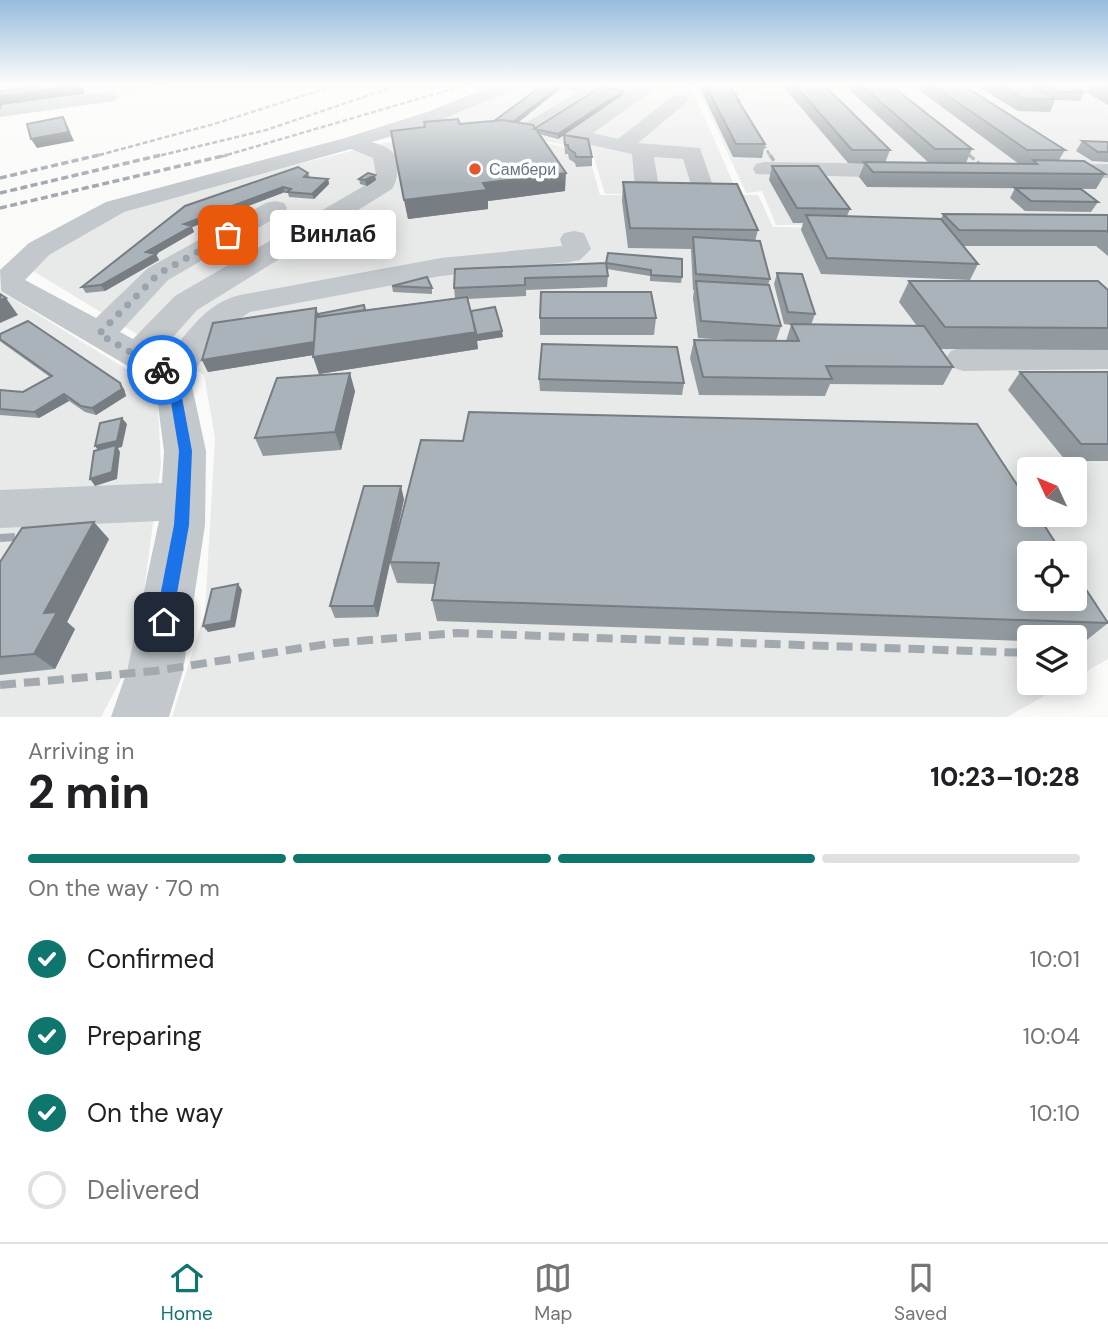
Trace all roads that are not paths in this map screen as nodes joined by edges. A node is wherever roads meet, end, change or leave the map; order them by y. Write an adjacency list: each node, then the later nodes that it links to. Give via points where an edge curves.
1 (429, 117): 6 (street)
2 (548, 117): 5 (street)
3 (603, 117): 7 (street, via 576,136)
4 (662, 117): 7 (street)
5 (529, 129)
6 (352, 142): 19 (street, via 115,207 39,249 15,270 12,285); 22 (street, via 383,153 384,184 186,303)
7 (632, 148): 14 (street, via 692,153); 15 (street)
8 (1056, 155): 10 (street)
9 (764, 169): 11 (street)
10 (1079, 170): 12 (street); 13 (street); 16 (street)
11 (926, 171)
12 (1108, 171)
13 (1034, 172)
14 (701, 186)
15 (647, 188)
16 (1108, 188)
17 (275, 208): 19 (street, via 158,274)
18 (574, 239): 22 (street, via 577,249 570,254 441,267 240,304)
19 (99, 334): 22 (street)
20 (1108, 358): 21 (street)
21 (963, 359)
22 (155, 366): 23 (street, via 185,451)
23 (183, 501): 24 (street); 25 (street, via 155,671)
24 (0, 509)
25 (140, 717)

